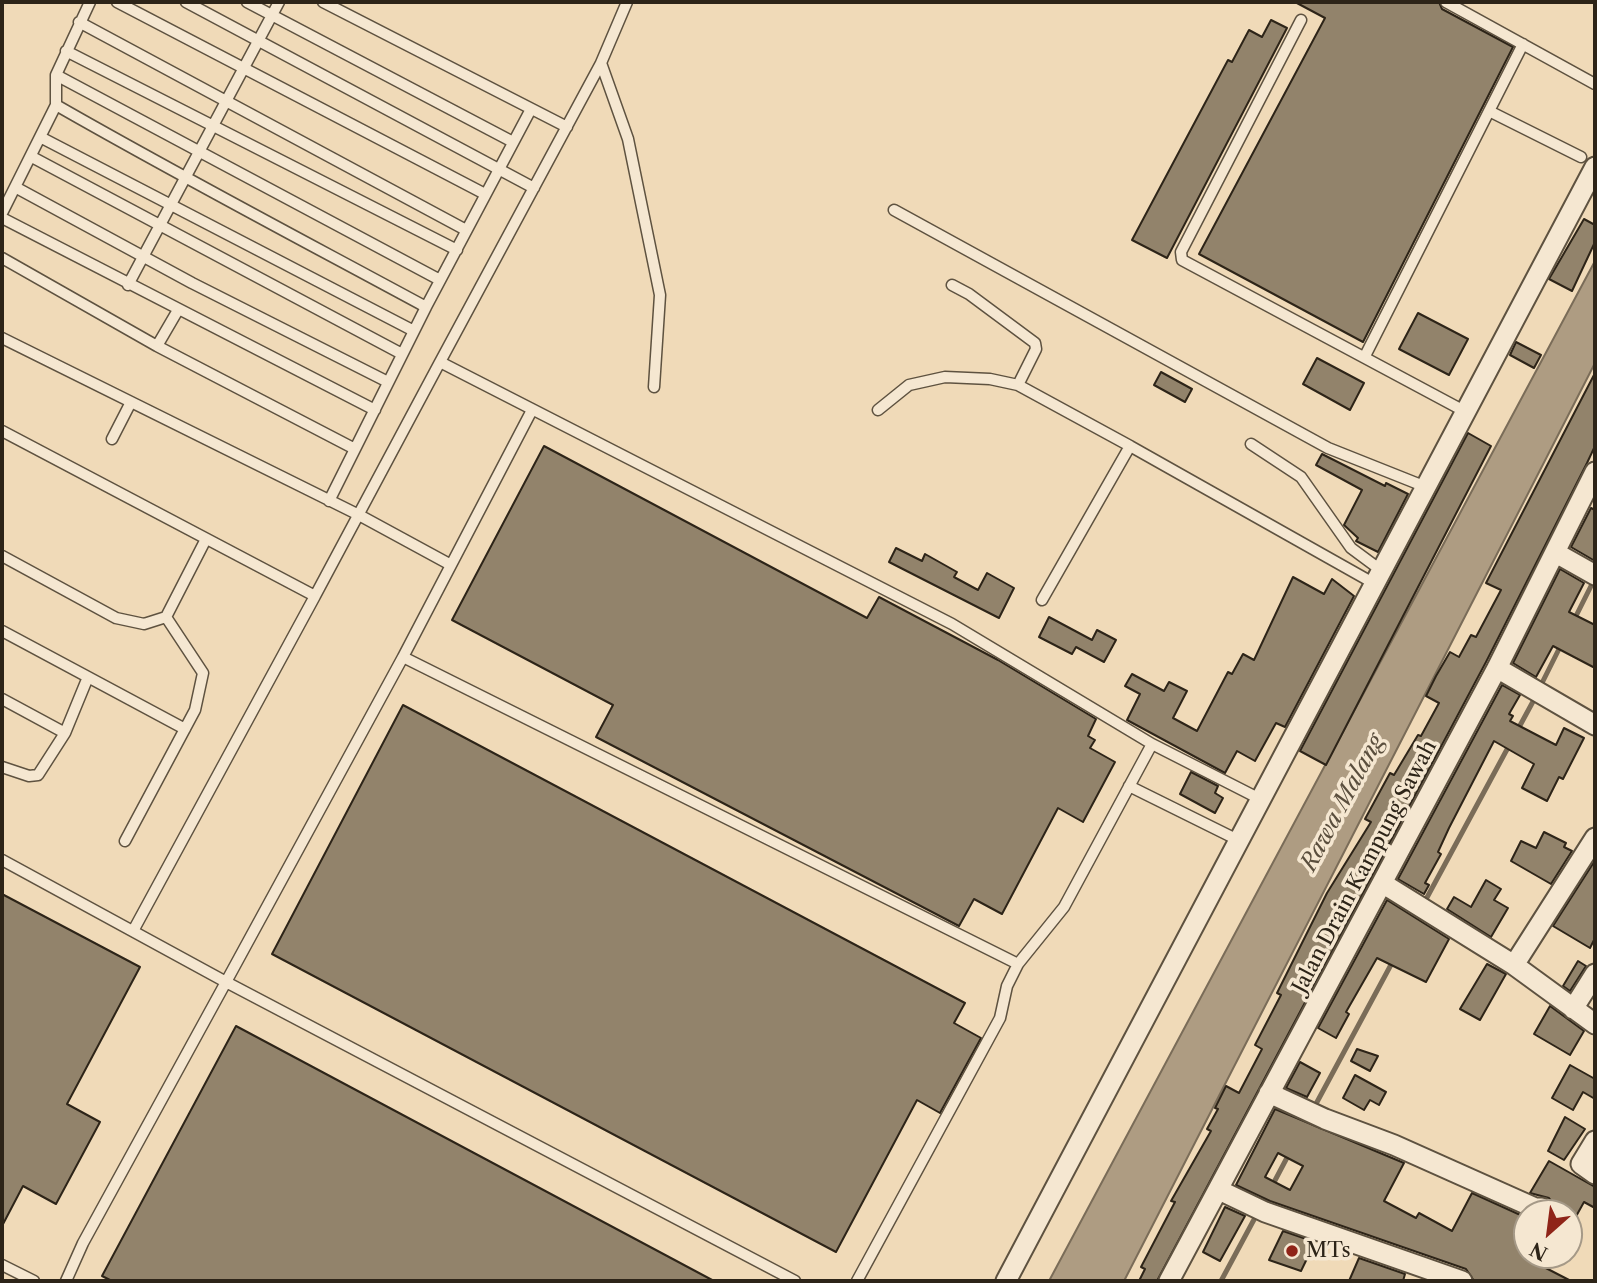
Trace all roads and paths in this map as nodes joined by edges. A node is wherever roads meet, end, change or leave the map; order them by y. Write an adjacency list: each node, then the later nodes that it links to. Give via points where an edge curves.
1 (90, 2): 11 (lane)
2 (117, 2): 16 (lane)
3 (186, 2): 12 (lane)
4 (247, 2): 9 (lane)
5 (279, 2): 9 (lane)
6 (323, 2): 21 (lane)
7 (627, 2): 15 (lane)
8 (1446, 2): 13 (lane)
9 (272, 15): 12 (lane); 26 (lane)
10 (1301, 20): 52 (lane, via 1181,252 1182,260)
11 (79, 22): 14 (lane); 19 (lane)
12 (258, 40): 16 (lane); 30 (lane)
13 (1523, 44): 18 (lane); 22 (lane)
14 (66, 51): 17 (lane); 23 (lane)
15 (601, 63): 24 (lane); 56 (lane, via 628,139 660,295)
16 (242, 70): 19 (lane); 34 (lane)
17 (56, 75): 20 (lane); 27 (lane)
18 (1595, 84)
19 (226, 101): 23 (lane); 39 (lane)
20 (56, 105): 25 (lane); 31 (lane)
21 (531, 109): 24 (lane); 26 (lane)
22 (1489, 111): 29 (lane); 52 (lane)
23 (214, 124): 27 (lane); 40 (lane)
24 (567, 127): 33 (lane)
25 (42, 138): 28 (lane); 35 (lane)
26 (513, 142): 30 (lane)
27 (199, 152): 31 (lane); 43 (lane)
28 (32, 157): 32 (lane); 38 (lane)
29 (1588, 162): 61 (street)
30 (499, 169): 33 (lane); 34 (lane)
31 (184, 179): 35 (lane); 46 (lane)
32 (15, 187): 37 (lane); 41 (lane)
33 (534, 188): 53 (lane)
34 (485, 194): 39 (lane)
35 (172, 203): 38 (lane); 48 (lane)
36 (894, 210): 68 (lane, via 1328,448)
37 (2, 216): 44 (lane)
38 (160, 226): 41 (lane); 51 (lane)
39 (466, 230): 40 (lane)
40 (457, 250): 43 (lane)
41 (143, 257): 44 (lane); 54 (lane)
42 (2, 258): 50 (lane)
43 (440, 279): 46 (lane)
44 (128, 285): 47 (lane)
45 (952, 285): 55 (lane, via 1035,343)
46 (426, 307): 48 (lane)
47 (178, 310): 50 (lane); 58 (lane)
48 (414, 331): 51 (lane)
49 (2, 338): 57 (lane)
50 (157, 346): 66 (lane)
51 (402, 354): 54 (lane)
52 (1365, 356): 61 (lane)
53 (440, 362): 59 (lane); 70 (lane)
54 (388, 382): 58 (lane)
55 (1018, 385): 60 (lane, via 945,377 909,385); 65 (lane)
56 (654, 387)
57 (131, 402): 63 (lane); 69 (lane)
58 (374, 410): 66 (lane)
59 (532, 410): 74 (lane); 88 (lane, via 952,624)
60 (878, 410)
61 (1466, 412): 68 (street)
62 (2, 432): 71 (lane)
63 (112, 439)
64 (1251, 444): 76 (lane, via 1301,477 1351,548)
65 (1130, 446): 76 (lane); 78 (lane)
66 (355, 449): 69 (lane)
67 (1595, 472): 72 (street, Jalan Drain Kampung Sawah)
68 (1426, 487): 76 (street)
69 (330, 501): 70 (lane)
70 (359, 515): 74 (lane); 77 (lane)
71 (206, 539): 77 (lane); 79 (lane)
72 (1556, 553): 75 (street); 82 (street, Jalan Drain Kampung Sawah)
73 (2, 556): 79 (lane, via 116,618 144,624)
74 (451, 565): 81 (lane)
75 (1593, 574)
76 (1379, 578): 91 (street)
77 (315, 596): 97 (lane)
78 (1042, 600)
79 (166, 617): 86 (lane, via 203,673)
80 (2, 631): 83 (lane)
81 (403, 657): 98 (lane); 101 (lane)
82 (1497, 668): 85 (street); 96 (street, Jalan Drain Kampung Sawah)
83 (88, 677): 86 (lane); 87 (lane)
84 (2, 699): 87 (lane)
85 (1595, 725)
86 (185, 729): 94 (lane)
87 (65, 733): 89 (lane, via 38,775)
88 (1152, 744): 90 (lane); 91 (lane)
89 (2, 767)
90 (1129, 786): 93 (lane); 98 (lane, via 1064,907)
91 (1262, 800): 93 (street)
92 (1595, 838): 99 (street)
93 (1240, 841): 114 (street)
94 (125, 842)
95 (2, 860): 97 (lane)
96 (1382, 883): 99 (street); 104 (street, Jalan Drain Kampung Sawah)
97 (132, 931): 101 (lane)
98 (1018, 964): 113 (lane, via 1000,1018)
99 (1514, 965): 102 (street)
100 (1595, 974): 102 (street)
101 (226, 982): 111 (lane); 112 (lane)
102 (1573, 1009): 103 (street)
103 (1595, 1024)
104 (1269, 1093): 107 (street, Jalan Drain Kampung Sawah); 108 (street)
105 (1595, 1140): 106 (street, via 1581,1164)
106 (1595, 1174)
107 (1219, 1190): 115 (street, Jalan Drain Kampung Sawah); 116 (street, via 1265,1212)
108 (1515, 1199)
109 (2, 1265): 110 (lane)
110 (34, 1281)
111 (66, 1281)
112 (795, 1281)
113 (857, 1281)
114 (1006, 1281)
115 (1169, 1281)
116 (1462, 1281)

